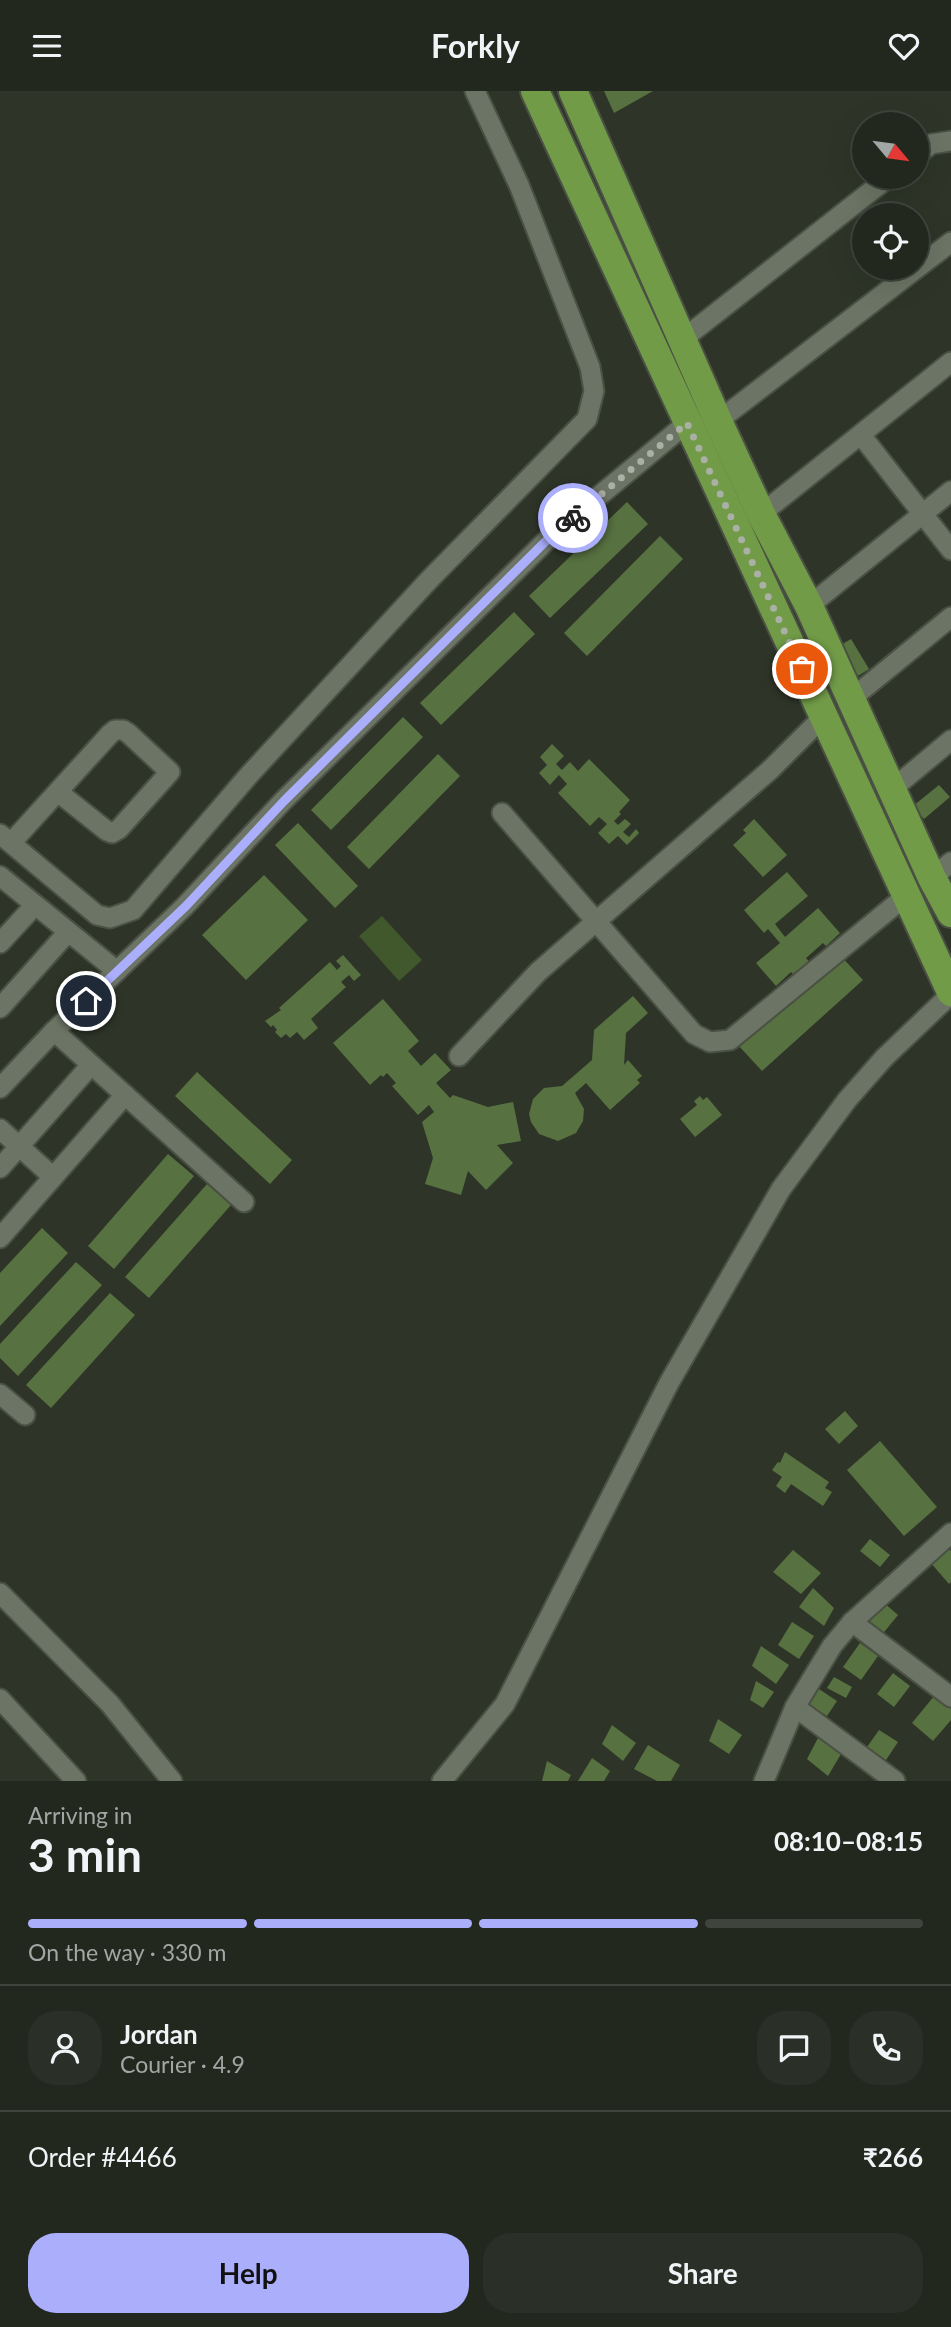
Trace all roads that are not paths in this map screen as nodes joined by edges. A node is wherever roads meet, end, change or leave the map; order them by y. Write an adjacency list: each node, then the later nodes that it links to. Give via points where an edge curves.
1 (475, 91): 25 (street, via 519,185 590,367 594,391 587,419 429,580 132,910 110,918 97,915)
2 (535, 91): 11 (highway)
3 (573, 91): 8 (highway)
4 (951, 141): 5 (street)
5 (929, 146)
6 (874, 189): 8 (street)
7 (951, 242): 10 (street)
8 (683, 339): 10 (highway)
9 (951, 362): 12 (street)
10 (718, 421): 14 (highway)
11 (687, 423): 20 (highway); 34 (street, via 552,535)
12 (861, 435): 14 (street); 15 (street)
13 (951, 491): 15 (street)
14 (761, 514): 17 (highway)
15 (923, 514): 16 (street); 17 (street)
16 (951, 549)
17 (808, 605): 19 (highway)
18 (951, 617): 19 (street)
19 (851, 699): 22 (highway)
20 (824, 716): 28 (highway); 31 (street, via 770,770)
21 (951, 740): 22 (street)
22 (890, 791): 26 (highway)
23 (58, 792): 23 (street, via 113,833 170,772 119,729); 25 (street)
24 (502, 813): 31 (street)
25 (5, 839)
26 (941, 870): 30 (highway)
27 (0, 877): 29 (street)
28 (906, 895): 31 (street, via 730,1040 710,1042 694,1034); 35 (highway)
29 (35, 905): 32 (street); 33 (street)
30 (951, 913)
31 (596, 923): 38 (street, via 538,972)
32 (68, 932): 34 (street); 36 (street)
33 (0, 943)
34 (117, 971): 37 (street)
35 (951, 993): 58 (street, via 856,1089 781,1189 669,1383 505,1704)
36 (0, 1008)
37 (54, 1031): 39 (street); 40 (street)
38 (459, 1056)
39 (91, 1065): 41 (street); 43 (street)
40 (0, 1088)
41 (125, 1095): 45 (street); 46 (street)
42 (0, 1129): 43 (street)
43 (19, 1146): 44 (street); 45 (street)
44 (0, 1168)
45 (53, 1177): 47 (street)
46 (244, 1202)
47 (0, 1238)
48 (0, 1394): 49 (street)
49 (25, 1415)
50 (951, 1533): 52 (street)
51 (0, 1593): 57 (street, via 110,1704)
52 (852, 1622): 53 (street); 55 (street)
53 (951, 1697)
54 (0, 1699): 56 (street)
55 (795, 1707): 59 (street); 60 (street)
56 (76, 1781)
57 (172, 1781)
58 (442, 1781)
59 (764, 1781)
60 (895, 1781)

